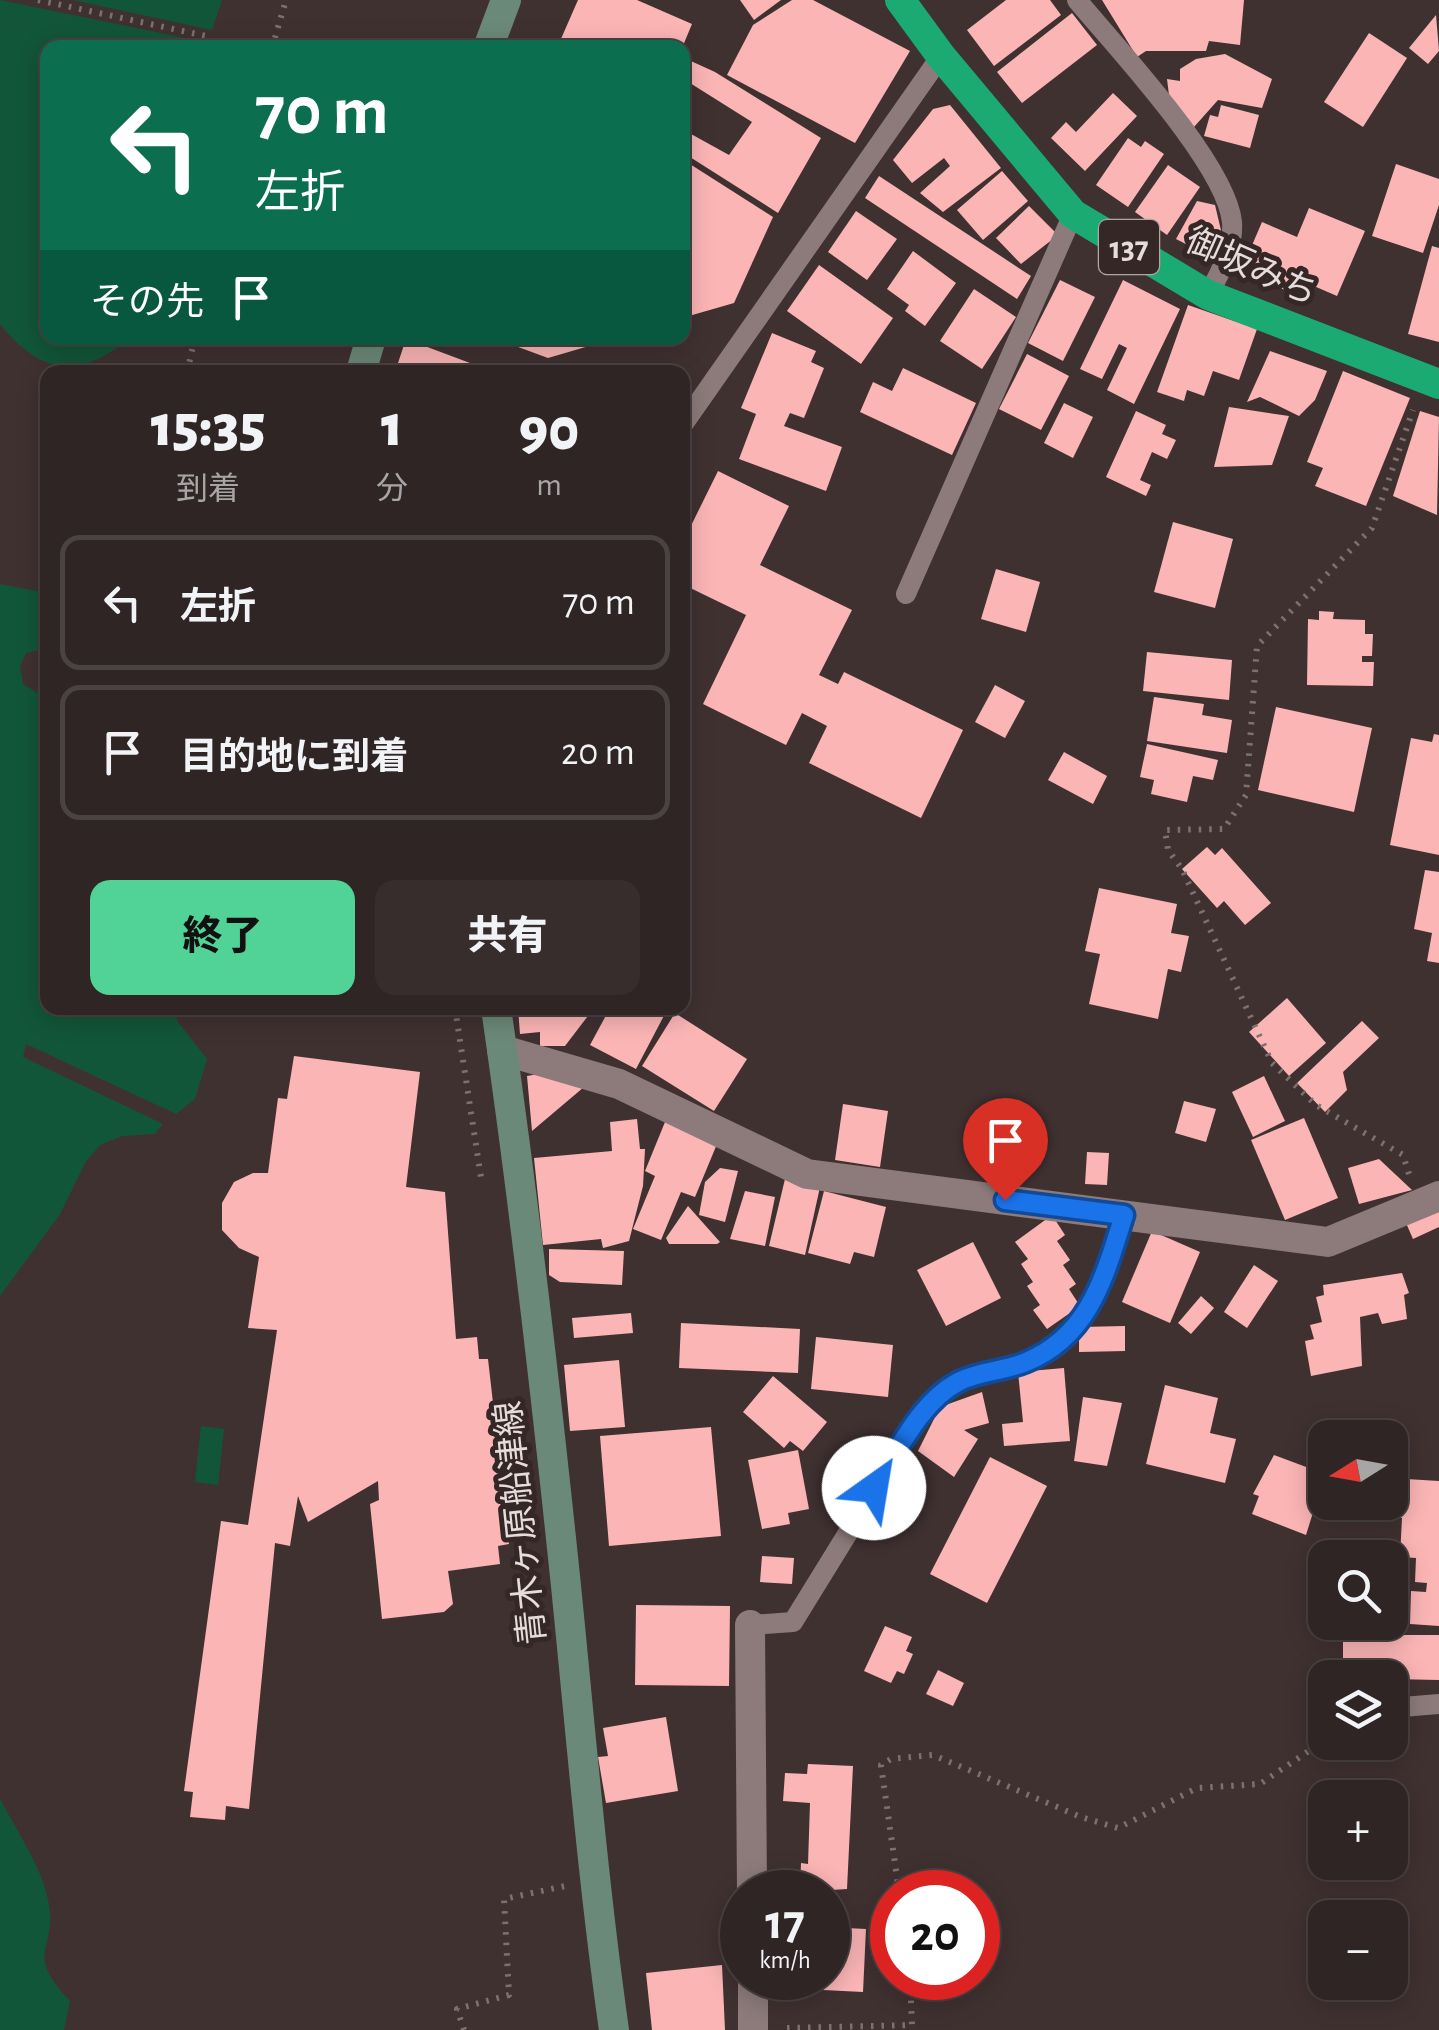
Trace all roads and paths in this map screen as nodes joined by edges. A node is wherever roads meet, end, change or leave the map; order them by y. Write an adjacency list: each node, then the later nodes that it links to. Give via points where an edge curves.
1 (38, 0): 6 (path)
2 (286, 0): 7 (path)
3 (506, 0): 8 (main road)
4 (900, 0): 9 (highway, 御坂みち / 137)
5 (1077, 0): 11 (lane, via 1204,160 1226,202 1232,223 1227,258)
6 (206, 36)
7 (274, 40)
8 (491, 40)
9 (941, 56): 10 (highway, 御坂みち / 137); 13 (lane)
10 (1073, 214): 11 (highway, 御坂みち / 137); 14 (lane)
11 (1208, 295): 12 (highway, 御坂みち / 137)
12 (1432, 382): 17 (path, via 1372,528 1258,646 1246,795 1224,828 1165,830 1168,850 1272,1063 1316,1105 1403,1155)
13 (690, 415)
14 (906, 594)
15 (497, 1015): 16 (main road, 青木ヶ原船津線)
16 (502, 1050): 18 (street, via 618,1084 807,1174); 30 (main road, 青木ヶ原船津線)
17 (1429, 1200): 18 (street, via 1328,1242)
18 (1124, 1215): 19 (lane, via 1098,1298 1058,1347 959,1381 933,1402 793,1622)
19 (750, 1625): 23 (street)
20 (1439, 1704): 21 (lane)
21 (1408, 1707)
22 (1308, 1752): 24 (path, via 1260,1784 1196,1788 1118,1828 932,1755 891,1759 882,1766)
23 (752, 1870)
24 (896, 1870)
25 (569, 1885): 29 (path, via 504,1899 509,1995 458,2009)
26 (753, 2000): 28 (street)
27 (911, 2000): 28 (path, via 912,2025)
28 (753, 2029)
29 (464, 2030)
30 (614, 2030)

